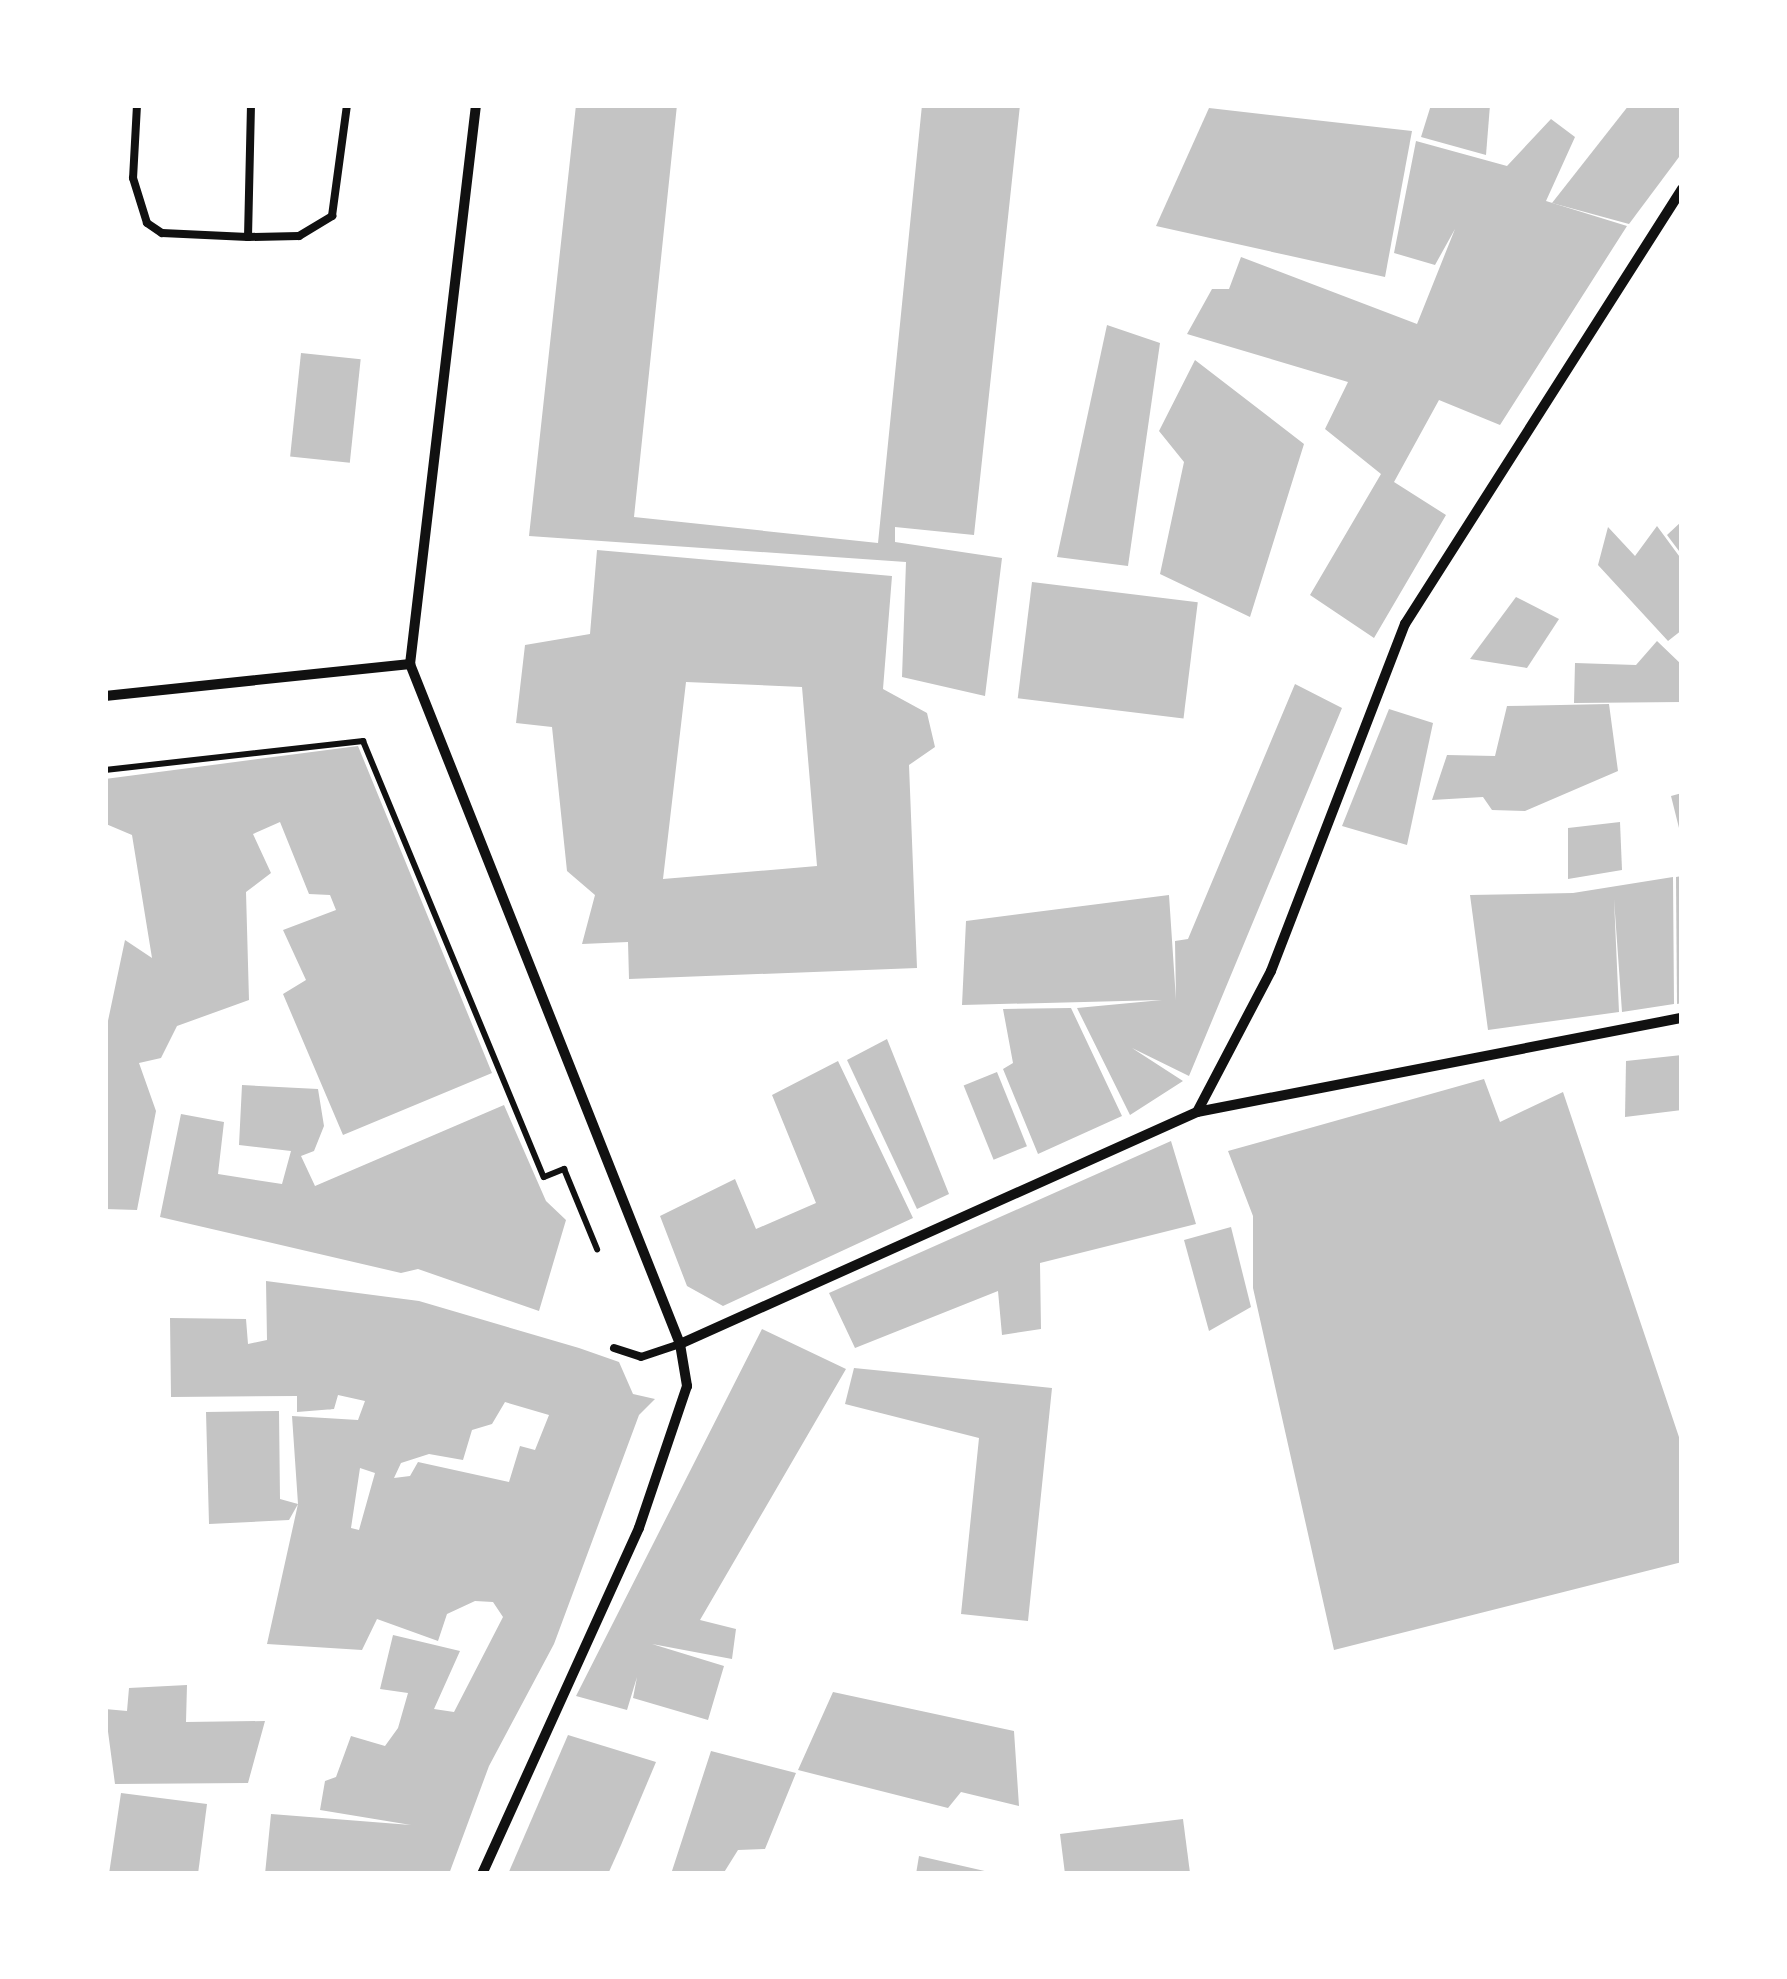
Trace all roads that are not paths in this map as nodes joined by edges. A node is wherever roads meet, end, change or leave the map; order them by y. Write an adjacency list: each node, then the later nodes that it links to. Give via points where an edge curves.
1 (137, 105): 6 (lane, via 133,178 147,223 162,233)
2 (251, 105): 6 (lane)
3 (347, 105): 6 (lane, via 332,216 299,236)
4 (476, 105): 7 (street)
5 (1682, 189): 10 (street, via 1405,624 1271,971)
6 (248, 237)
7 (410, 664): 8 (street); 11 (street)
8 (105, 696)
9 (1682, 1018): 10 (street)
10 (1197, 1112): 11 (street)
11 (680, 1344): 12 (lane, via 641,1357); 13 (street, via 687,1386 639,1528)
12 (614, 1348)
13 (482, 1874)

